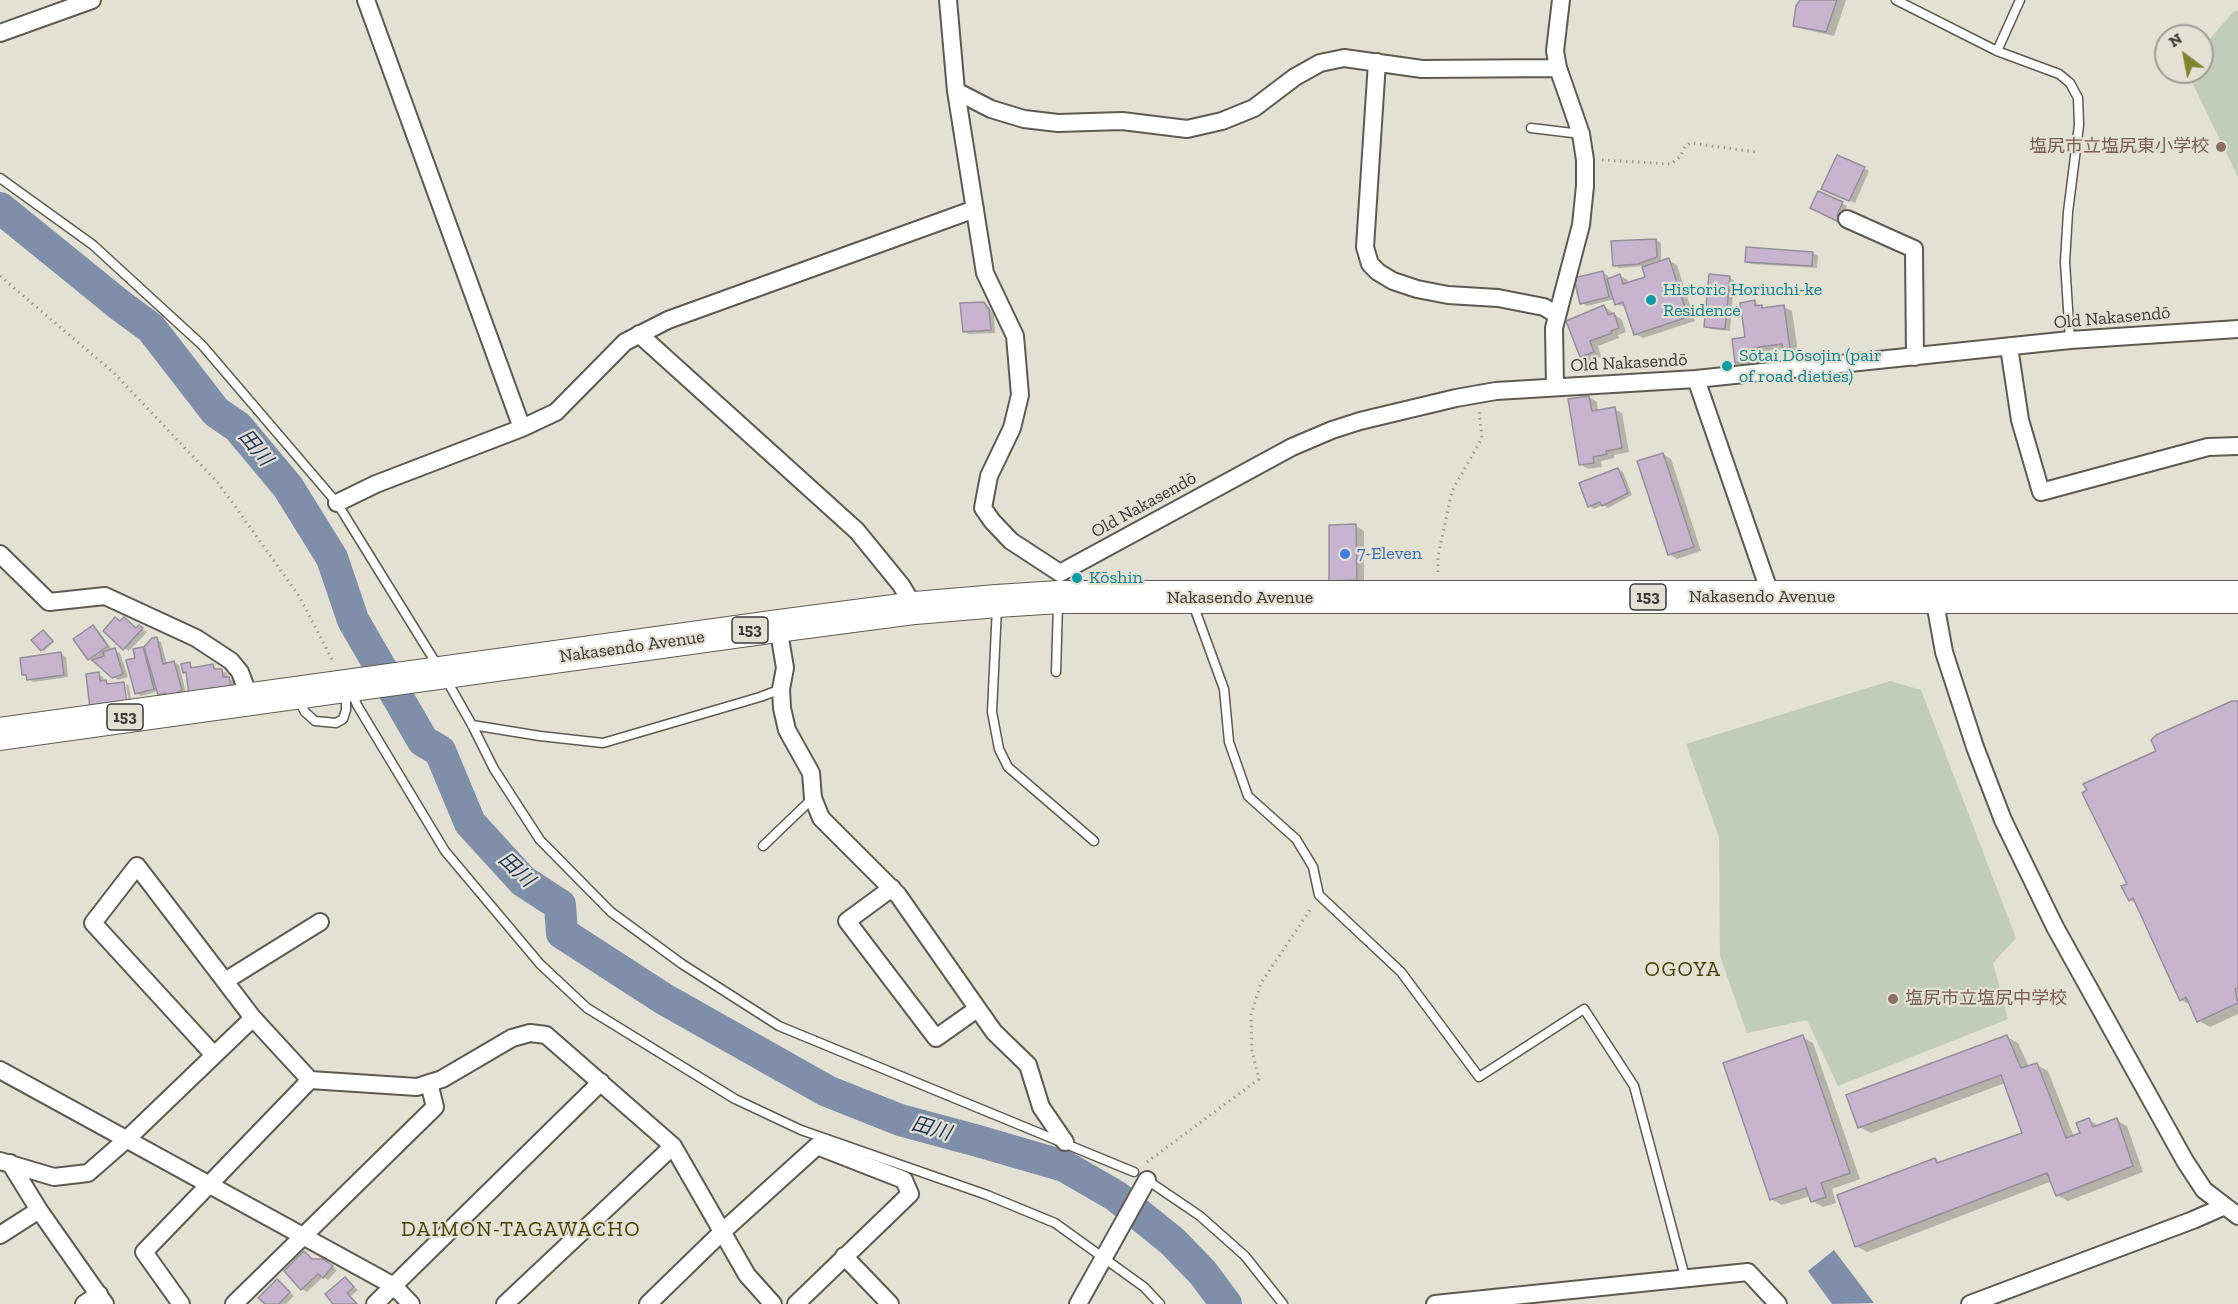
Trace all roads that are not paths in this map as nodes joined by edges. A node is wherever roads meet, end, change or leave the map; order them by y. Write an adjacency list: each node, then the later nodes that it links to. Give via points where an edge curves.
1 (92, 0): 7 (street)
2 (366, 0): 25 (street)
3 (948, 0): 11 (street)
4 (1561, 0): 10 (street)
5 (1896, 0): 8 (lane)
6 (2020, 0): 8 (lane)
7 (0, 33)
8 (1997, 51): 20 (lane, via 2059,74 2070,83 2078,98 2079,125 2065,262)
9 (1377, 62): 10 (street, via 1422,69); 11 (street, via 1344,58 1320,63 1254,108 1187,129 1122,121 1058,123 1024,119 991,109); 17 (street, via 1365,247 1370,264 1393,281 1417,289 1498,298 1544,307)
10 (1558, 68): 13 (street)
11 (956, 91): 15 (street)
12 (1531, 128): 13 (lane)
13 (1581, 134): 17 (street, via 1585,160 1581,225)
14 (0, 178): 27 (lane, via 93,245 202,345)
15 (975, 209): 19 (street, via 668,320); 29 (street, via 985,273 1015,336 1020,395 1012,428 989,476 983,508 1011,541)
16 (1847, 219): 22 (street, via 1914,249)
17 (1557, 315): 24 (street)
18 (2238, 329): 20 (street, Old Nakasendō)
19 (639, 334): 25 (street, via 625,342 556,412); 35 (street, via 856,531)
20 (2070, 340): 21 (street, Old Nakasendō)
21 (2008, 347): 22 (street, Old Nakasendō); 26 (street, via 2020,420 2042,492 2208,447)
22 (1915, 357): 23 (street, Old Nakasendō)
23 (1696, 380): 24 (street, Old Nakasendō); 30 (street)
24 (1555, 386): 29 (street, Old Nakasendō, via 1496,391 1332,430 1244,472)
25 (522, 428): 27 (street)
26 (2238, 446)
27 (337, 503): 38 (lane)
28 (0, 554): 41 (street, via 49,602 105,596 196,638 231,661 240,672)
29 (1059, 585): 33 (highway, Nakasendo Avenue / 153); 34 (highway, Nakasendo Avenue / 153); 37 (lane)
30 (1771, 596): 31 (highway, Nakasendo Avenue / 153); 33 (highway, Nakasendo Avenue / 153)
31 (1934, 597): 32 (highway, Nakasendo Avenue / 153); 64 (street, via 1944,652 1975,747 2044,906 2185,1161 2204,1190)
32 (2238, 597)
33 (1191, 598): 70 (lane, via 1224,689 1229,742 1248,796 1296,839 1313,867 1319,895 1401,972 1479,1077 1584,1009 1634,1086)
34 (998, 600): 35 (highway, Nakasendo Avenue / 153); 45 (lane, via 993,712 999,749 1008,767)
35 (915, 608): 36 (highway, Nakasendo Avenue / 153)
36 (778, 626): 38 (highway, Nakasendo Avenue / 153); 40 (street, via 785,668)
37 (1056, 672)
38 (439, 674): 39 (highway, Nakasendo Avenue / 153); 42 (lane)
39 (347, 687): 41 (highway, Nakasendo Avenue / 153); 69 (lane, via 445,851 540,964 587,1008 735,1099 801,1130 987,1195 1055,1224)
40 (781, 689): 42 (lane, via 603,743); 44 (street, via 787,730 811,774)
41 (250, 699): 43 (highway, Nakasendo Avenue / 153)
42 (472, 725): 58 (lane, via 494,769 540,840 611,912 682,964 779,1026)
43 (0, 734)
44 (813, 798): 46 (lane); 47 (street, via 821,818)
45 (1094, 841)
46 (764, 846)
47 (892, 888): 50 (street); 50 (street, via 847,921 936,1038)
48 (320, 922): 49 (street)
49 (225, 981): 51 (street); 52 (street, via 137,866 93,923)
50 (977, 1009): 58 (street, via 1028,1065 1041,1107)
51 (253, 1018): 52 (street); 54 (street)
52 (214, 1055): 57 (street)
53 (0, 1070): 57 (street)
54 (310, 1080): 56 (street, via 417,1087); 62 (street)
55 (601, 1082): 56 (street, via 546,1035 530,1033 512,1038); 59 (street); 71 (street)
56 (429, 1083): 67 (street, via 435,1107)
57 (127, 1139): 60 (street, via 88,1173 54,1177); 62 (street)
58 (1065, 1142): 61 (lane)
59 (673, 1146): 65 (street); 78 (street)
60 (5, 1162): 63 (street)
61 (1141, 1179): 69 (street); 85 (lane, via 1200,1216 1236,1248)
62 (209, 1184): 67 (street); 74 (street, via 144,1252)
63 (39, 1210): 66 (street); 72 (street)
64 (2232, 1211): 88 (street, via 2193,1220)
65 (722, 1233): 68 (street, via 817,1146 904,1180 910,1194); 79 (street); 80 (street, via 747,1275)
66 (0, 1235)
67 (302, 1237): 71 (street); 75 (street)
68 (844, 1256): 81 (street); 82 (street)
69 (1103, 1257): 83 (street); 84 (lane)
70 (1685, 1277): 86 (street); 87 (street, via 1748,1272)
71 (394, 1286): 76 (street); 77 (street)
72 (102, 1299): 73 (street)
73 (84, 1304)
74 (181, 1304)
75 (234, 1304)
76 (375, 1304)
77 (411, 1304)
78 (505, 1304)
79 (648, 1304)
80 (773, 1304)
81 (796, 1304)
82 (890, 1304)
83 (1078, 1304)
84 (1160, 1304)
85 (1283, 1304)
86 (1435, 1304)
87 (1778, 1304)
88 (1970, 1304)

